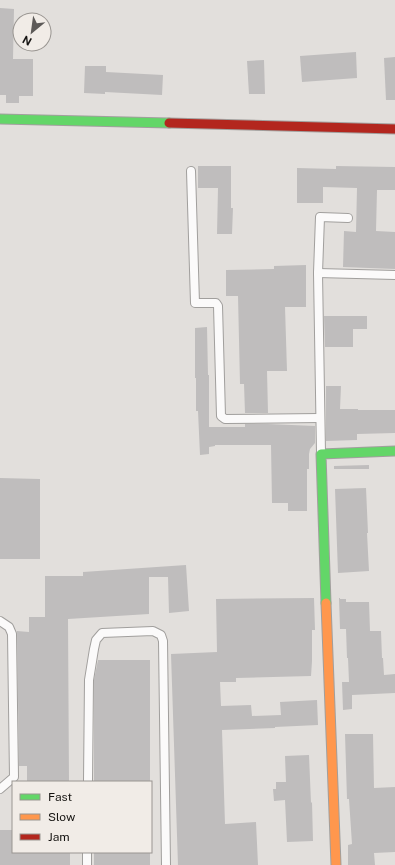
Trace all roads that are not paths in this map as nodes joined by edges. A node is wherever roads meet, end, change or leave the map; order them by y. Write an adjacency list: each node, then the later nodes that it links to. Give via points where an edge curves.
1 (0, 119): 2 (street)
2 (395, 129)
3 (191, 171): 7 (lane, via 195,303 216,303 218,306 221,416 225,419)
4 (348, 218): 5 (lane, via 320,218)
5 (318, 273): 6 (lane); 7 (lane)
6 (395, 275)
7 (320, 418): 9 (lane)
8 (395, 451): 9 (street)
9 (321, 454): 16 (street)
10 (0, 621): 12 (lane, via 9,627 12,634 14,777)
11 (88, 781): 15 (lane, via 89,680 96,640 102,633 153,631 161,635 163,641)
12 (0, 789)
13 (87, 853): 14 (lane)
14 (87, 865)
15 (166, 865)
16 (336, 865)

